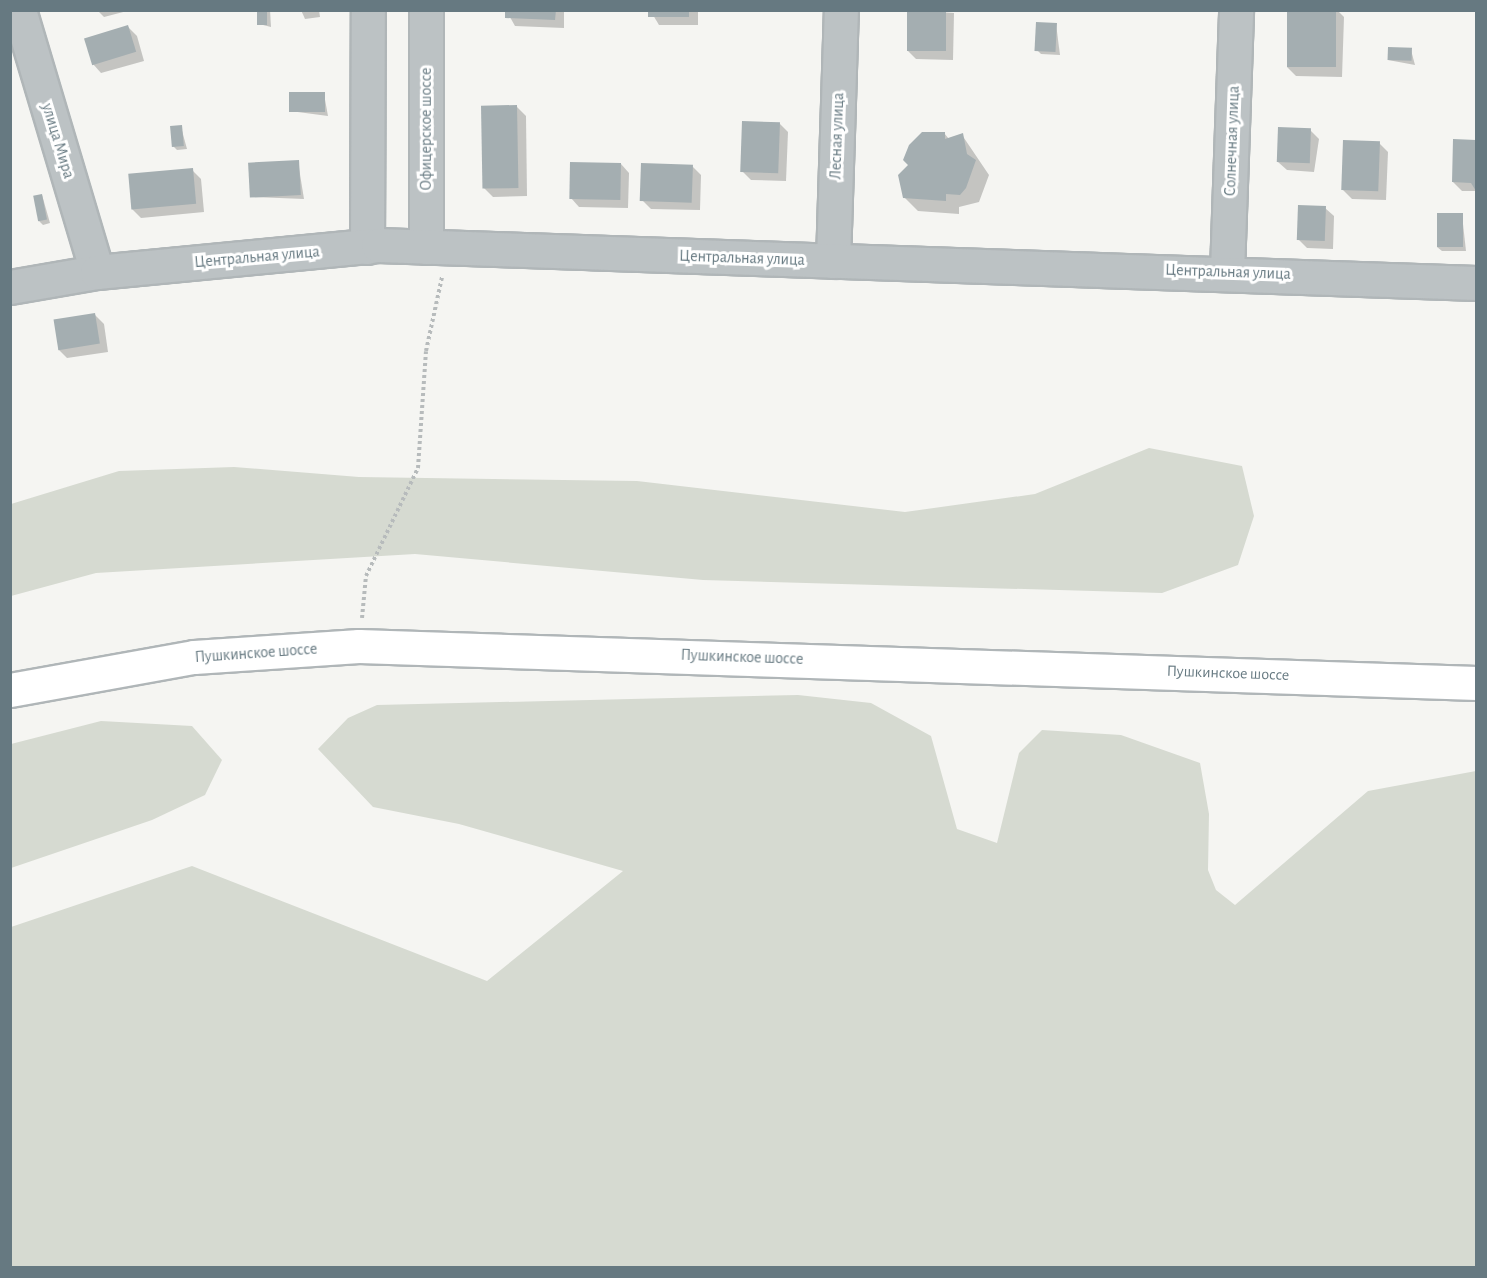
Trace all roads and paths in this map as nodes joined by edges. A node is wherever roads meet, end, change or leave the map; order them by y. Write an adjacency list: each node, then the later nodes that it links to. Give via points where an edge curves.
1 (19, 10): 10 (street, улица Мира)
2 (368, 10): 6 (street)
3 (426, 10): 7 (street, Офицерское шоссе)
4 (841, 10): 8 (street, Лесная улица)
5 (1236, 10): 9 (street, Солнечная улица)
6 (366, 247): 7 (street, Центральная улица); 10 (street, Центральная улица)
7 (426, 247): 8 (street, Центральная улица); 13 (path, via 443,264 439,308 426,351 418,468 366,576)
8 (833, 261): 9 (street, Центральная улица)
9 (1227, 271): 11 (street, Центральная улица)
10 (97, 272): 12 (street, Центральная улица)
11 (1476, 283)
12 (10, 287)
13 (360, 646): 14 (main road, Пушкинское шоссе); 15 (main road, Пушкинское шоссе, via 194,657)
14 (1476, 683)
15 (10, 690)

